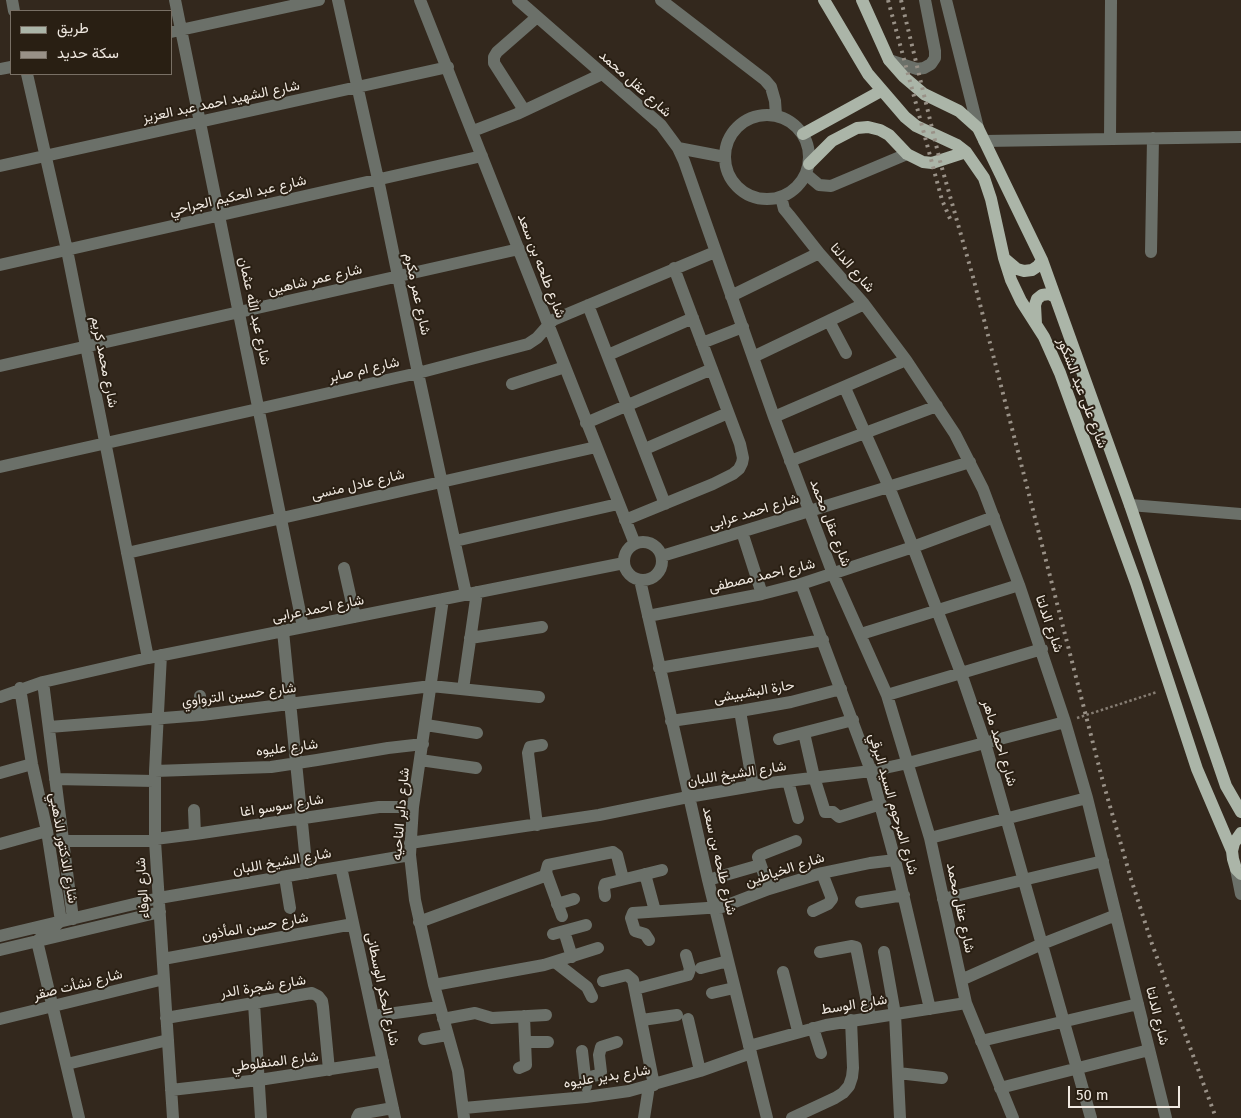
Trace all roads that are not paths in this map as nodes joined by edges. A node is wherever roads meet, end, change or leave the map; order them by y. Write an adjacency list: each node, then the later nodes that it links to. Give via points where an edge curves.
1 (175, 0): 13 (street, شارع عبد الله عثمان)
2 (320, 0): 13 (street)
3 (338, 0): 18 (street, شارع عمر مكرم)
4 (420, 0): 15 (street, شارع طلحه بن سعد)
5 (518, 0): 12 (street, شارع عقل محمد)
6 (661, 0): 21 (street, via 772,87)
7 (824, 0): 19 (main road, شارع على عبد الشكور)
8 (862, 0): 14 (main road, شارع على عبد الشكور)
9 (925, 0): 14 (street, via 935,51 931,64 917,69)
10 (946, 0): 23 (street)
11 (1112, 0): 28 (street)
12 (537, 17): 16 (street, شارع عقل محمد); 20 (street, via 494,57 494,63)
13 (176, 31): 22 (street, شارع عبد الله عثمان)
14 (889, 60): 23 (main road, شارع على عبد الشكور, via 924,94 959,111)
15 (448, 67): 18 (street, شارع الشهيد احمد عبد العزيز); 24 (street, شارع طلحه بن سعد)
16 (602, 74): 20 (street); 30 (street, شارع عقل محمد, via 661,126)
17 (27, 75): 33 (street, شارع محمد كريم)
18 (358, 87): 22 (street, شارع الشهيد احمد عبد العزيز); 38 (street, شارع عمر مكرم)
19 (881, 91): 25 (main road); 31 (main road, شارع على عبد الشكور, via 916,126)
20 (524, 110): 24 (street)
21 (776, 116): 25 (street, via 786,119); 35 (street, via 754,117 736,128 726,147)
22 (200, 122): 33 (street, شارع الشهيد احمد عبد العزيز); 40 (street, شارع عبد الله عثمان)
23 (978, 128): 29 (main road, شارع على عبد الشكور)
24 (473, 132): 34 (street, شارع طلحه بن سعد)
25 (803, 134): 37 (street, via 808,148)
26 (1241, 137): 27 (street)
27 (1154, 138): 28 (street); 44 (street)
28 (1110, 139): 29 (street)
29 (984, 141): 47 (main road, شارع على عبد الشكور)
30 (678, 148): 35 (street); 43 (street, شارع عقل محمد)
31 (966, 152): 32 (main road, via 932,163); 46 (main road, شارع على عبد الشكور, via 984,178)
32 (907, 154): 37 (street, via 831,186 819,185); 37 (main road, via 880,130 857,128 832,141)
33 (45, 156): 36 (street, شارع الشهيد احمد عبد العزيز); 41 (street, شارع محمد كريم)
34 (482, 156): 38 (street, شارع عبد الحكيم الجراحي); 42 (street, شارع طلحه بن سعد)
35 (725, 157): 39 (street, via 726,169 738,188 758,198)
36 (0, 166)
37 (808, 169): 39 (street, via 800,184)
38 (378, 180): 40 (street, شارع عبد الحكيم الجراحي); 50 (street, شارع عمر مكرم)
39 (781, 197): 45 (street, شارع الدلتا, via 784,209)
40 (219, 216): 41 (street, شارع عبد الحكيم الجراحي); 55 (street, شارع عبد الله عثمان)
41 (67, 250): 48 (street, شارع عبد الحكيم الجراحي); 62 (street, شارع محمد كريم)
42 (519, 250): 50 (street, شارع عمر شاهين); 58 (street, شارع طلحه بن سعد)
43 (715, 252): 49 (street, شارع ام صابر); 51 (street, شارع عقل محمد)
44 (1151, 252)
45 (818, 253): 51 (street); 53 (street, شارع الدلتا)
46 (1004, 258): 47 (main road, via 1024,271 1032,270); 59 (main road, شارع على عبد الشكور, via 1018,294)
47 (1042, 260): 52 (main road, شارع على عبد الشكور)
48 (0, 265)
49 (674, 268): 54 (street, شارع ام صابر); 56 (street)
50 (398, 277): 55 (street, شارع عمر شاهين); 70 (street, شارع عمر مكرم)
51 (731, 296): 60 (street, شارع عقل محمد)
52 (1055, 297): 59 (main road, via 1049,294 1037,299); 90 (main road, شارع على عبد الشكور)
53 (864, 304): 57 (street); 66 (street, شارع الدلتا)
54 (588, 305): 58 (street, شارع ام صابر); 64 (street)
55 (239, 312): 62 (street, شارع عمر شاهين); 75 (street, شارع عبد الله عثمان)
56 (693, 318): 61 (street); 64 (street)
57 (829, 321): 63 (street); 65 (street)
58 (548, 325): 68 (street, شارع طلحه بن سعد); 70 (street, شارع ام صابر, via 528,344)
59 (1037, 327): 181 (main road, شارع على عبد الشكور, via 1060,373 1136,584 1197,769)
60 (743, 328): 61 (street); 65 (street, شارع عقل محمد)
61 (702, 343): 69 (street)
62 (86, 347): 67 (street, شارع عمر شاهين); 80 (street, شارع محمد كريم)
63 (846, 353)
64 (608, 356): 73 (street)
65 (753, 358): 77 (street, شارع عقل محمد)
66 (906, 360): 72 (street); 74 (street, شارع الدلتا)
67 (0, 366)
68 (565, 368): 71 (street); 78 (street, شارع طلحه بن سعد)
69 (712, 370): 73 (street); 76 (street)
70 (418, 373): 75 (street, شارع ام صابر); 86 (street, شارع عمر مكرم)
71 (512, 384)
72 (845, 388): 77 (street); 79 (street, شارع احمد ماهر)
73 (627, 406): 78 (street); 82 (street)
74 (937, 406): 79 (street); 84 (street, شارع الدلتا)
75 (259, 409): 80 (street, شارع ام صابر); 94 (street, شارع عبد الله عثمان)
76 (728, 413): 82 (street); 89 (street, via 742,450 739,469)
77 (774, 417): 83 (street, شارع عقل محمد)
78 (586, 423): 81 (street, شارع طلحه بن سعد)
79 (865, 434): 83 (street); 87 (street, شارع احمد ماهر)
80 (105, 444): 85 (street, شارع ام صابر); 100 (street, شارع محمد كريم)
81 (596, 447): 86 (street, شارع عادل منسى); 88 (street, شارع طلحه بن سعد)
82 (644, 449): 89 (street)
83 (790, 461): 91 (street, شارع عقل محمد)
84 (970, 462): 87 (street, شارع احمد عرابى); 93 (street, شارع الدلتا)
85 (0, 467)
86 (441, 482): 94 (street, شارع عادل منسى); 97 (street, شارع عمر مكرم)
87 (889, 487): 91 (street, شارع احمد عرابى); 99 (street, شارع احمد ماهر)
88 (618, 504): 95 (street, شارع طلحه بن سعد); 97 (street)
89 (665, 504): 95 (street)
90 (1130, 505): 92 (street); 167 (main road, شارع على عبد الشكور, via 1226,786)
91 (809, 511): 96 (street, شارع احمد عرابى); 104 (street, شارع عقل محمد)
92 (1241, 514)
93 (994, 517): 99 (street, شارع احمد مصطفى); 107 (street, شارع الدلتا)
94 (281, 518): 100 (street, شارع عادل منسى); 114 (street, شارع عبد الله عثمان)
95 (625, 520): 98 (street, شارع طلحه بن سعد)
96 (742, 532): 101 (street, شارع احمد عرابى); 109 (street)
97 (455, 542): 108 (street, شارع عمر مكرم)
98 (635, 544): 101 (street, via 652,544); 102 (street, via 626,552)
99 (913, 548): 104 (street, شارع احمد مصطفى); 111 (street, شارع احمد ماهر)
100 (127, 553): 122 (street, شارع محمد كريم)
101 (662, 556): 105 (street, via 660,571 655,577)
102 (624, 564): 105 (street, via 629,575); 108 (street, شارع احمد عرابى)
103 (344, 568): 113 (street)
104 (833, 574): 106 (street, شارع احمد مصطفى); 117 (street, شارع عقل محمد)
105 (640, 580): 112 (street, شارع طلحه بن سعد)
106 (801, 584): 109 (street, شارع احمد مصطفى); 119 (street, شارع المرحوم السيد البرقي)
107 (1019, 585): 111 (street); 120 (street, شارع الدلتا)
108 (472, 593): 110 (street, شارع احمد عرابى); 118 (street)
109 (762, 594): 112 (street, شارع احمد مصطفى)
110 (443, 599): 113 (street, شارع احمد عرابى); 126 (street, شارع داير الناحيه)
111 (937, 611): 117 (street); 124 (street, شارع احمد ماهر)
112 (648, 616): 123 (street, شارع طلحه بن سعد)
113 (355, 617): 114 (street, شارع احمد عرابى)
114 (303, 627): 116 (street, شارع احمد عرابى)
115 (542, 627): 118 (street)
116 (283, 632): 121 (street, شارع احمد عرابى); 135 (street)
117 (861, 634): 131 (street, شارع عقل محمد)
118 (470, 638): 128 (street)
119 (823, 640): 123 (street); 129 (street, شارع المرحوم السيد البرقي)
120 (1042, 650): 124 (street); 141 (street, شارع الدلتا)
121 (161, 656): 122 (street, شارع احمد عرابى); 138 (street, شارع الوفاء)
122 (148, 658): 125 (street, شارع احمد عرابى)
123 (659, 668): 140 (street, شارع طلحه بن سعد)
124 (961, 673): 131 (street); 147 (street, شارع احمد ماهر)
125 (43, 682): 127 (street, شارع احمد عرابى); 143 (street)
126 (431, 686): 128 (street, شارع حسين الترواوي); 135 (street, شارع حسين الترواوي); 142 (street, شارع داير الناحيه)
127 (20, 688): 130 (street, شارع احمد عرابى); 132 (street, شارع احمد عرابى); 151 (street, شارع الدكتور الذهبي)
128 (463, 689): 134 (street, شارع حسين الترواوي)
129 (841, 689): 136 (street, حارة البشبيشى); 139 (street, شارع المرحوم السيد البرقي)
130 (0, 692)
131 (887, 695): 153 (street, شارع عقل محمد)
132 (0, 696)
133 (200, 696): 137 (street)
134 (539, 697)
135 (290, 704): 137 (street, شارع حسين الترواوي); 152 (street)
136 (740, 712): 140 (street, حارة البشبيشى); 161 (street)
137 (202, 715): 138 (street, شارع حسين الترواوي)
138 (156, 719): 143 (street, شارع حسين الترواوي); 157 (street, شارع الوفاء)
139 (853, 720): 145 (street); 155 (street, شارع المرحوم السيد البرقي)
140 (671, 721): 162 (street, شارع طلحه بن سعد)
141 (1065, 722): 147 (street, شارع الشيخ اللبان); 163 (street, شارع الدلتا)
142 (426, 725): 144 (street); 148 (street, شارع داير الناحيه)
143 (49, 727): 159 (street)
144 (476, 733)
145 (804, 733): 146 (street); 158 (street)
146 (779, 739)
147 (985, 743): 153 (street, شارع الشيخ اللبان); 170 (street, شارع احمد ماهر)
148 (423, 744): 150 (street, شارع داير الناحيه); 152 (street, شارع عليوه)
149 (542, 745): 171 (street, via 530,747 528,753)
150 (420, 760): 154 (street); 165 (street, شارع داير الناحيه)
151 (32, 764): 156 (street); 172 (street, شارع الدكتور الذهبي)
152 (296, 764): 157 (street, شارع عليوه); 169 (street)
153 (908, 764): 155 (street, شارع الشيخ اللبان); 175 (street, شارع عقل محمد)
154 (476, 768)
155 (871, 771): 158 (street, شارع الشيخ اللبان); 164 (street, شارع المرحوم السيد البرقي)
156 (0, 773)
157 (154, 776): 159 (street, شارع عليوه); 176 (street, شارع الوفاء)
158 (814, 777): 160 (street, شارع الشيخ اللبان); 164 (street, via 826,813 833,812 839,817)
159 (55, 779): 177 (street)
160 (788, 781): 161 (street, شارع الشيخ اللبان); 168 (street)
161 (753, 786): 162 (street, شارع الشيخ اللبان)
162 (688, 797): 171 (street, شارع الشيخ اللبان); 194 (street, شارع طلحه بن سعد)
163 (1087, 798): 170 (street); 183 (street, شارع الدلتا)
164 (881, 804): 182 (street, شارع المرحوم السيد البرقي)
165 (413, 807): 169 (street, شارع سوسو اغا, via 379,807); 180 (street, شارع داير الناحيه)
166 (194, 810): 174 (street)
167 (1241, 812)
168 (798, 818)
169 (302, 819): 174 (street, شارع سوسو اغا); 188 (street)
170 (1006, 819): 175 (street); 195 (street, شارع احمد ماهر)
171 (537, 825): 180 (street, شارع الشيخ اللبان)
172 (47, 832): 179 (street); 212 (street, شارع الدكتور الذهبي)
173 (1241, 833): 181 (main road)
174 (195, 834): 176 (street, شارع سوسو اغا)
175 (930, 838): 202 (street, شارع عقل محمد)
176 (155, 840): 177 (street, شارع سوسو اغا); 200 (street, شارع الوفاء)
177 (63, 841): 212 (street)
178 (796, 841): 184 (street, via 759,856)
179 (0, 844)
180 (410, 849): 185 (street, شارع الشيخ اللبان); 213 (street, شارع داير الناحيه)
181 (1232, 851): 187 (main road, شارع على عبد الشكور)
182 (895, 860): 189 (street, شارع الخياطين); 199 (street, شارع المرحوم السيد البرقي)
183 (1103, 861): 195 (street); 210 (street, شارع الدلتا)
184 (760, 866): 194 (street); 196 (street)
185 (341, 867): 188 (street, شارع الشيخ اللبان); 214 (street, شارع الحكر الوسطانى)
186 (662, 870): 190 (street)
187 (1239, 871): 197 (street)
188 (307, 873): 192 (street, شارع الشيخ اللبان)
189 (822, 873): 196 (street, شارع الخياطين); 207 (street, via 832,899)
190 (645, 874): 193 (street); 209 (street)
191 (547, 876): 193 (street, via 546,868 552,864 613,852 618,855); 204 (street); 213 (street)
192 (285, 877): 200 (street, شارع الشيخ اللبان); 205 (street)
193 (623, 880): 198 (street, via 605,884)
194 (708, 880): 206 (street, شارع طلحه بن سعد)
195 (1023, 880): 202 (street); 219 (street, شارع احمد ماهر)
196 (769, 889): 206 (street, شارع الخياطين)
197 (1241, 894)
198 (605, 896)
199 (904, 896): 203 (street); 243 (street, شارع المرحوم السيد البرقي)
200 (159, 898): 208 (street, شارع الوفاء); 212 (street, شارع الشيخ اللبان)
201 (574, 899): 204 (street)
202 (943, 899): 232 (street, شارع عقل محمد)
203 (861, 902)
204 (557, 904): 211 (street)
205 (290, 908)
206 (715, 909): 209 (street, شارع الخياطين); 228 (street, شارع طلحه بن سعد)
207 (813, 911)
208 (160, 912): 218 (street); 226 (street, شارع الوفاء)
209 (655, 912): 217 (street, شارع الخياطين, via 631,915 635,932 645,934)
210 (1116, 915): 219 (street); 241 (street, شارع الدلتا)
211 (562, 916)
212 (67, 920): 216 (street, شارع الشيخ اللبان); 218 (street, شارع الدكتور الذهبي)
213 (419, 922): 234 (street, شارع داير الناحيه)
214 (353, 924): 226 (street, شارع حسن المأذون); 247 (street, شارع الحكر الوسطانى)
215 (586, 925): 225 (street, via 559,932)
216 (0, 936)
217 (649, 940)
218 (37, 942): 221 (street); 242 (street)
219 (1042, 944): 232 (street); 254 (street, شارع احمد ماهر)
220 (598, 948): 225 (street)
221 (0, 950)
222 (820, 952): 250 (street, via 856,948)
223 (884, 952): 245 (street)
224 (686, 955): 236 (street, via 690,969 688,975)
225 (572, 957): 227 (street)
226 (163, 960): 231 (street, شارع الوفاء)
227 (555, 962): 234 (street); 238 (street, via 587,987)
228 (728, 962): 229 (street); 235 (street, شارع طلحه بن سعد)
229 (701, 968)
230 (783, 972): 256 (street)
231 (164, 980): 242 (street, شارع نشأت صقر); 249 (street, شارع الوفاء)
232 (961, 980): 240 (street, شارع عقل محمد)
233 (603, 981): 236 (street, via 630,976)
234 (434, 986): 244 (street, شارع داير الناحيه)
235 (734, 988): 237 (street); 264 (street, شارع طلحه بن سعد)
236 (635, 989): 252 (street)
237 (712, 994)
238 (592, 997)
239 (254, 1003): 249 (street, شارع شجرة الدر); 272 (street, شارع شجرة الدر, via 306,994 318,996 323,1007); 277 (street)
240 (966, 1004): 243 (street, شارع الوسط); 263 (street, شارع عقل محمد)
241 (1138, 1004): 254 (street); 265 (street, شارع الدلتا)
242 (53, 1007): 251 (street, شارع نشأت صقر); 269 (street)
243 (930, 1009): 245 (street, شارع الوسط)
244 (441, 1013): 247 (street); 248 (street, via 475,1013 492,1018); 257 (street, شارع داير الناحيه)
245 (895, 1014): 250 (street, شارع الوسط); 274 (street)
246 (546, 1015): 248 (street)
247 (373, 1016): 268 (street, شارع الحكر الوسطانى)
248 (524, 1016): 260 (street)
249 (166, 1018): 259 (street, شارع الوفاء)
250 (870, 1018): 253 (street, شارع الوسط)
251 (0, 1019)
252 (642, 1020): 273 (street, via 682,1017); 278 (street)
253 (851, 1020): 255 (street, شارع الوسط); 290 (street, via 853,1068 849,1086 835,1098)
254 (1064, 1022): 263 (street); 271 (street, شارع احمد ماهر)
255 (813, 1028): 256 (street, شارع الوسط); 267 (street)
256 (798, 1031): 264 (street, شارع الوسط)
257 (447, 1035): 258 (street); 283 (street, شارع داير الناحيه, via 458,1071)
258 (424, 1039)
259 (168, 1040): 269 (street); 280 (street, شارع الوفاء)
260 (525, 1042): 261 (street); 270 (street, via 526,1066)
261 (548, 1042)
262 (618, 1042): 275 (street, via 601,1047 598,1056 601,1072)
263 (980, 1042): 279 (street, شارع عقل محمد)
264 (750, 1050): 273 (street, شارع بدير عليوه); 289 (street, شارع طلحه بن سعد)
265 (1149, 1050): 271 (street); 294 (street, شارع الدلتا)
266 (582, 1052): 275 (street)
267 (821, 1053)
268 (382, 1061): 272 (street, شارع المنفلوطي); 282 (street, شارع الحكر الوسطانى)
269 (67, 1064): 284 (street)
270 (519, 1068)
271 (1077, 1069): 279 (street); 293 (street, شارع احمد ماهر)
272 (329, 1070): 277 (street, شارع المنفلوطي)
273 (700, 1072): 278 (street, شارع بدير عليوه)
274 (898, 1073): 276 (street); 291 (street)
275 (585, 1078): 281 (street)
276 (942, 1078)
277 (259, 1080): 280 (street, شارع المنفلوطي); 286 (street)
278 (652, 1086): 281 (street, شارع بدير عليوه); 288 (street)
279 (1000, 1088): 292 (street, شارع عقل محمد)
280 (171, 1090): 285 (street, شارع الوفاء)
281 (586, 1097): 283 (street, شارع بدير عليوه)
282 (394, 1113): 287 (street, via 359,1114)
283 (464, 1113)
284 (79, 1118)
285 (173, 1118)
286 (262, 1118)
287 (357, 1118)
288 (644, 1118)
289 (766, 1118)
290 (792, 1118)
291 (900, 1118)
292 (1013, 1118)
293 (1091, 1118)
294 (1166, 1118)

